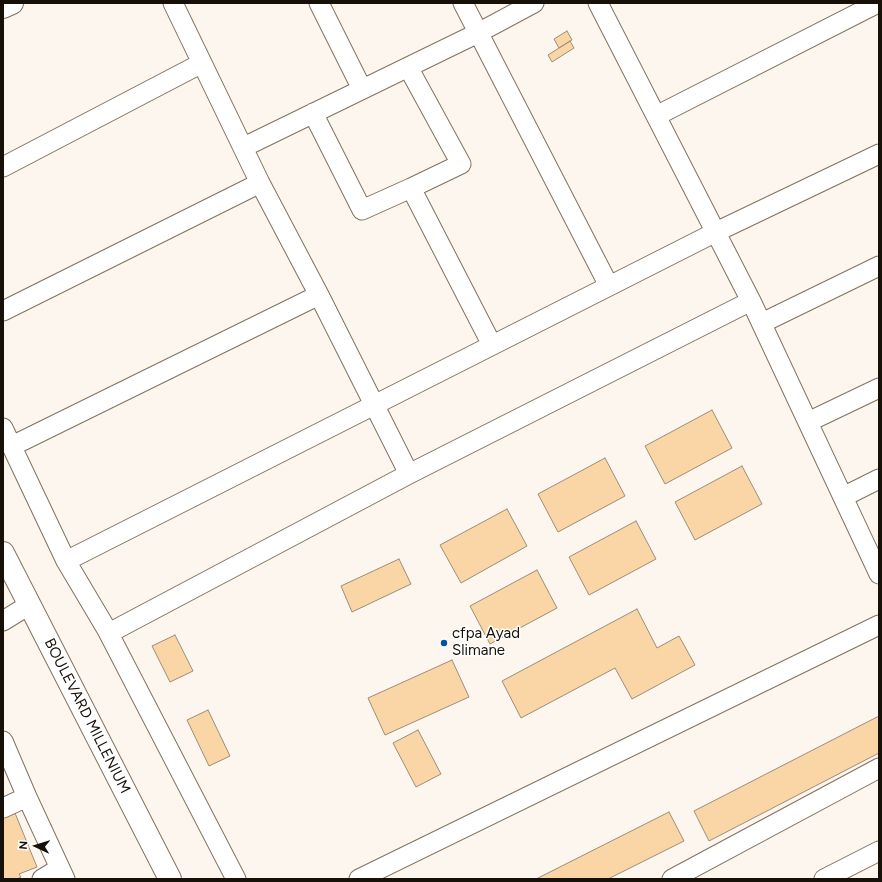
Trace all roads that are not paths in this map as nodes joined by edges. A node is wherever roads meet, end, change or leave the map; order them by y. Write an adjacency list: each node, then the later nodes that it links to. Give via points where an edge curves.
1 (12, 3): 8 (main road)
2 (173, 3): 10 (street)
3 (319, 3): 12 (street)
4 (463, 3): 9 (street)
5 (534, 3): 9 (street)
6 (598, 3): 14 (street)
7 (878, 3): 14 (street)
8 (3, 8)
9 (478, 33): 11 (street); 22 (street)
10 (202, 63): 15 (street); 17 (street)
11 (408, 67): 12 (street); 19 (street, via 461,164)
12 (362, 89): 13 (street)
13 (314, 113): 15 (street); 19 (street, via 362,210)
14 (656, 116): 20 (street)
15 (244, 147): 18 (street)
16 (879, 154): 20 (street)
17 (3, 167)
18 (260, 183): 23 (street); 25 (street)
19 (412, 188): 27 (street)
20 (716, 232): 22 (street); 24 (street)
21 (879, 266): 26 (street)
22 (609, 286): 27 (street)
23 (319, 295): 29 (street); 32 (street)
24 (751, 300): 26 (street); 33 (street)
25 (3, 311)
26 (762, 323): 30 (street)
27 (492, 345): 29 (street)
28 (879, 388): 30 (street)
29 (374, 405): 33 (street); 37 (street)
30 (808, 422): 35 (street)
31 (3, 428): 32 (street)
32 (12, 446): 37 (street)
33 (409, 474): 42 (street)
34 (879, 479): 35 (street)
35 (843, 497): 38 (street)
36 (3, 554): 39 (main road, BOULEVARD MILLENIUM)
37 (66, 561): 42 (street)
38 (879, 574)
39 (30, 605): 40 (street); 50 (main road, BOULEVARD MILLENIUM)
40 (3, 621)
41 (879, 625): 52 (street)
42 (109, 633): 51 (street)
43 (3, 741): 45 (street)
44 (879, 768): 53 (street)
45 (26, 797): 46 (street); 48 (street)
46 (3, 808)
47 (879, 851): 54 (street)
48 (62, 873): 49 (street)
49 (42, 879)
50 (170, 879)
51 (236, 879)
52 (359, 879)
53 (672, 879)
54 (824, 879)

